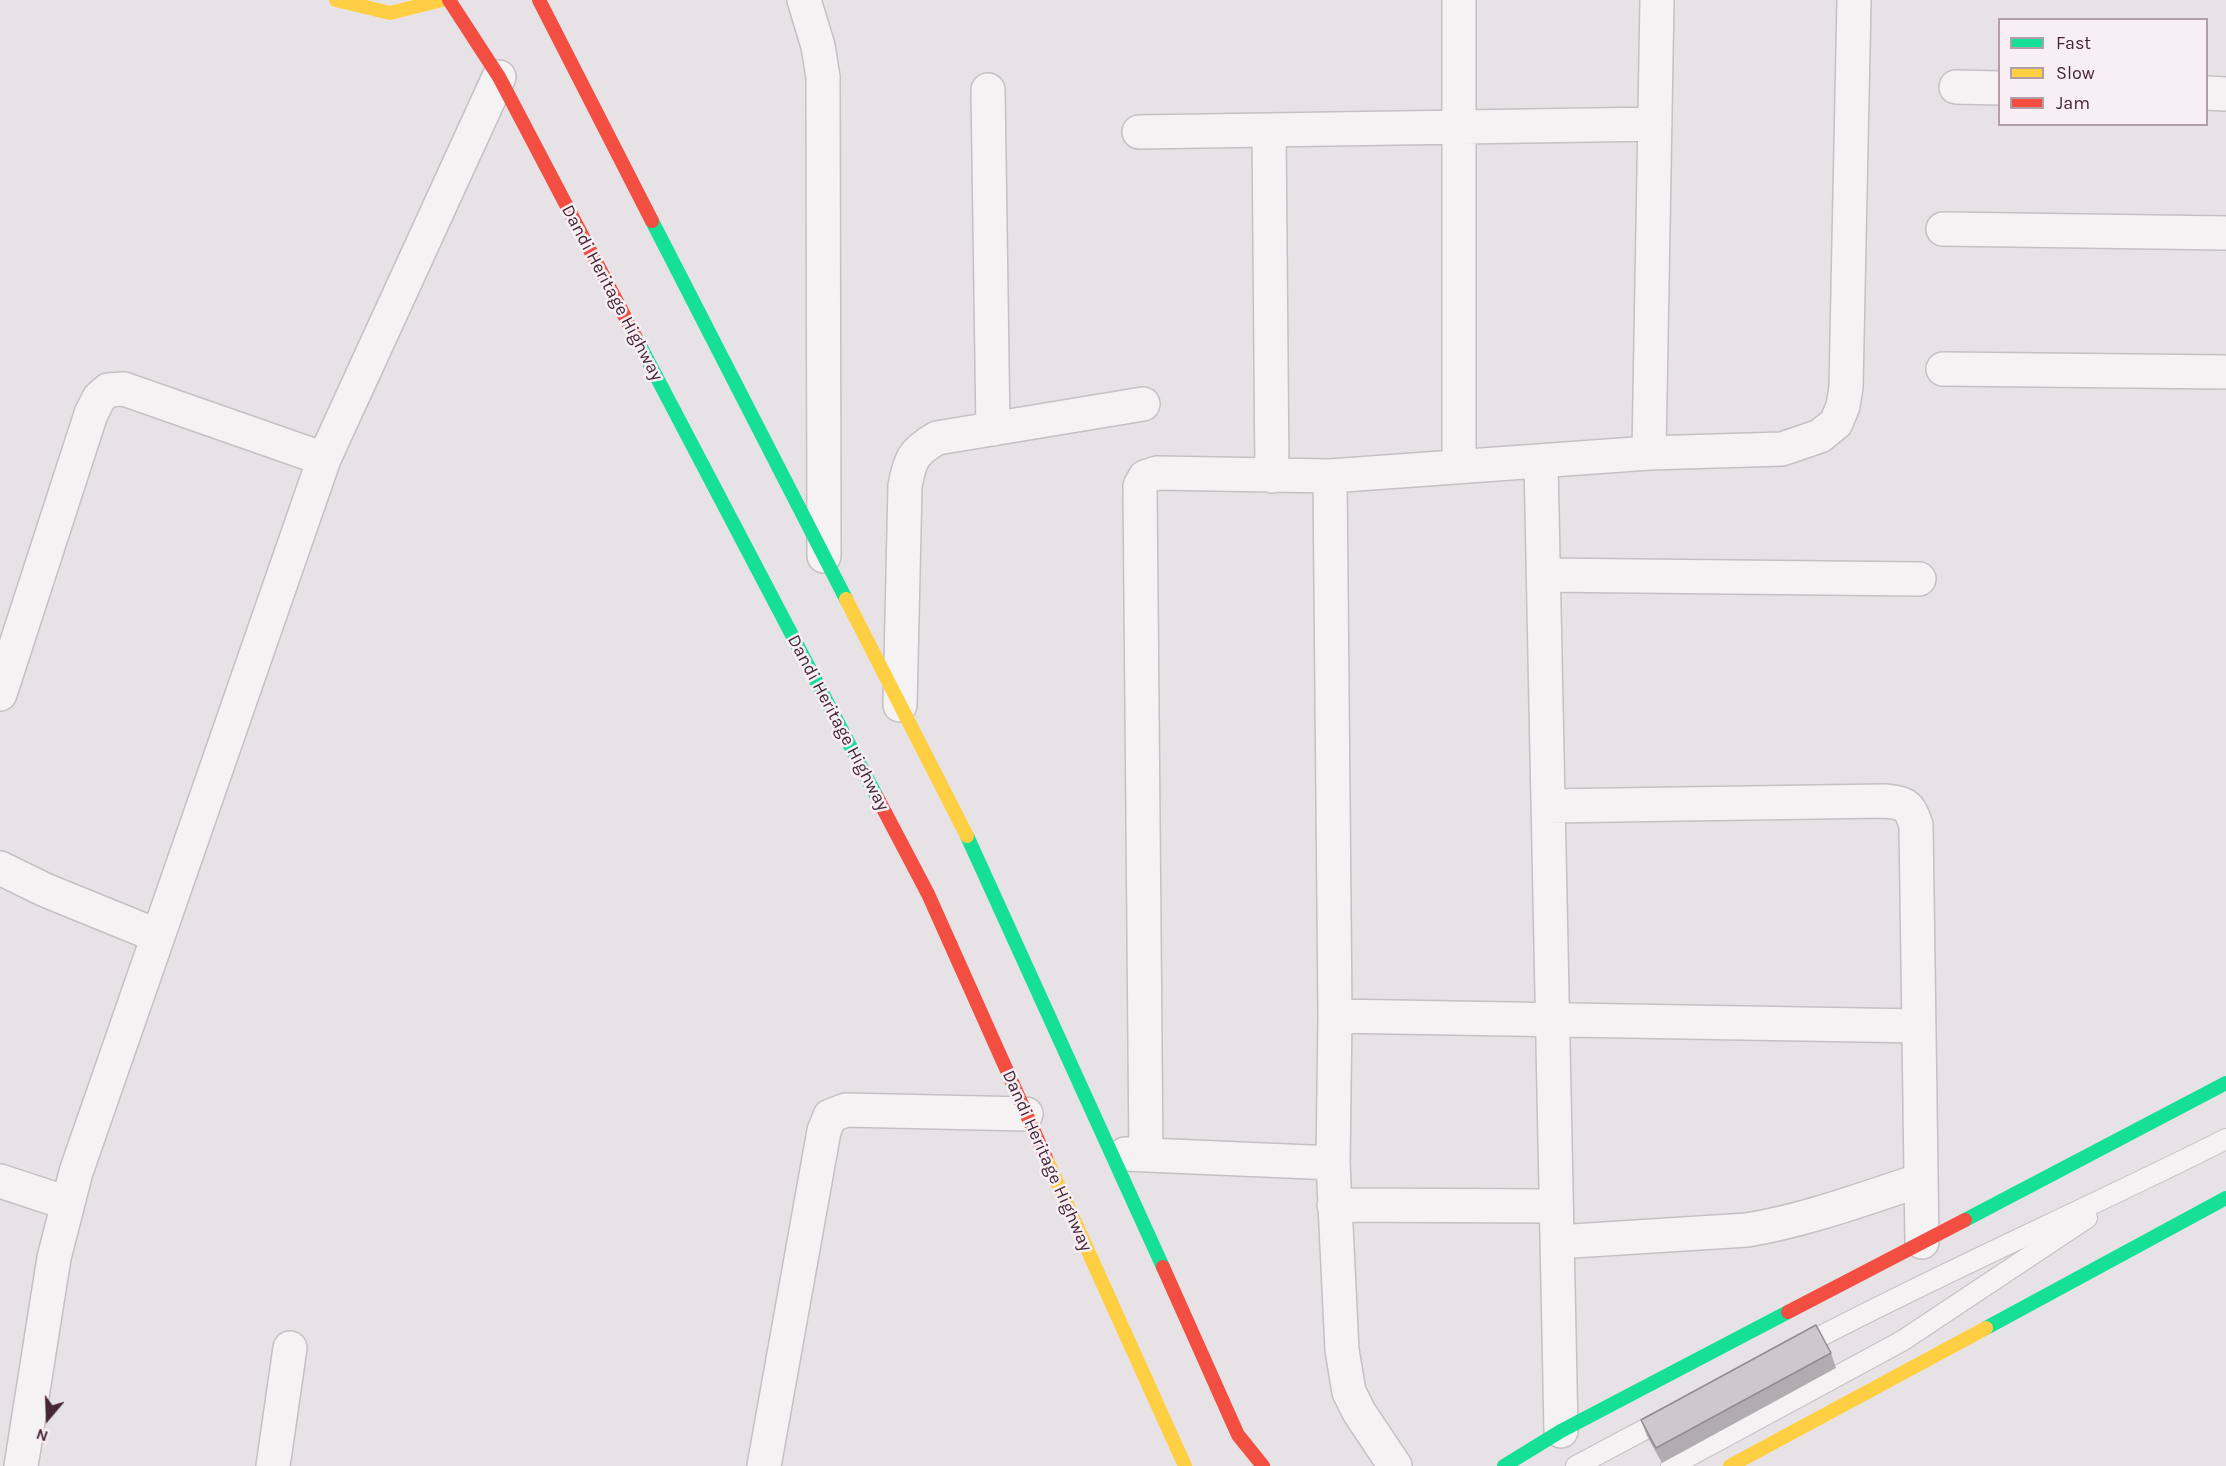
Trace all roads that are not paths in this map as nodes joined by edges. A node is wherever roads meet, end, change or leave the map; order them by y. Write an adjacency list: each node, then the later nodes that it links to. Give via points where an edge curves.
1 (336, 0): 2 (main road, via 390,13)
2 (442, 0)
3 (449, 0): 9 (main road, Dandi Heritage Highway)
4 (539, 0): 31 (main road)
5 (804, 0): 31 (street, via 823,77)
6 (1459, 0): 16 (street)
7 (1657, 0): 15 (street)
8 (1854, 0): 25 (street, via 1846,387 1836,423 1820,436 1782,449)
9 (499, 77): 26 (street); 44 (main road, Dandi Heritage Highway, via 928,894)
10 (1956, 87): 11 (street)
11 (1998, 88)
12 (988, 90): 24 (street)
13 (2208, 93): 14 (street)
14 (2226, 94)
15 (1655, 124): 16 (street); 25 (street)
16 (1459, 127): 17 (street); 28 (street)
17 (1269, 130): 18 (street); 29 (street)
18 (1139, 132)
19 (1943, 229): 20 (street)
20 (2226, 233)
21 (1943, 369): 22 (street)
22 (2226, 372)
23 (1143, 404): 24 (street)
24 (993, 429): 36 (street, via 937,438 921,447 909,462 905,486)
25 (1649, 453): 27 (street)
26 (324, 459): 34 (street, via 124,389 108,390 91,414); 39 (street)
27 (1541, 462): 28 (street); 32 (street)
28 (1459, 466): 30 (street)
29 (1272, 476): 30 (street); 47 (street, via 1157,473 1145,477 1140,486)
30 (1330, 476): 40 (street)
31 (824, 556): 36 (main road)
32 (1543, 575): 33 (street); 37 (street)
33 (1919, 579)
34 (11, 622): 35 (street)
35 (0, 694)
36 (900, 705): 46 (main road, via 982,865)
37 (1548, 806): 41 (street); 42 (street, via 1902,803 1911,810 1916,825)
38 (0, 868): 39 (street)
39 (158, 936): 53 (street)
40 (1335, 1016): 41 (street); 48 (street)
41 (1552, 1020): 42 (street); 55 (street)
42 (1919, 1026): 49 (street)
43 (2226, 1083): 57 (main road)
44 (1026, 1114): 64 (street, via 846,1110 830,1116 824,1131); 65 (main road, Dandi Heritage Highway)
45 (2226, 1139): 51 (lane)
46 (1112, 1153): 47 (street); 66 (main road, via 1238,1435)
47 (1146, 1155): 48 (street)
48 (1333, 1163): 54 (street)
49 (1921, 1180): 56 (street, via 1806,1218 1747,1230); 57 (street)
50 (0, 1181): 53 (street)
51 (2140, 1183): 59 (lane, via 1907,1291); 70 (lane, via 1902,1341)
52 (2226, 1198): 71 (main road)
53 (67, 1203): 62 (street, via 54,1258)
54 (1334, 1205): 55 (street); 67 (street, via 1345,1376 1359,1412)
55 (1556, 1206): 56 (street)
56 (1557, 1242): 61 (street)
57 (1922, 1242): 61 (main road)
58 (290, 1348): 63 (street)
59 (1783, 1357)
60 (1690, 1406): 69 (lane)
61 (1561, 1431): 68 (main road)
62 (21, 1466)
63 (273, 1466)
64 (764, 1466)
65 (1185, 1466)
66 (1263, 1466)
67 (1395, 1466)
68 (1504, 1466)
69 (1576, 1466)
70 (1671, 1466)
71 (1730, 1466)

